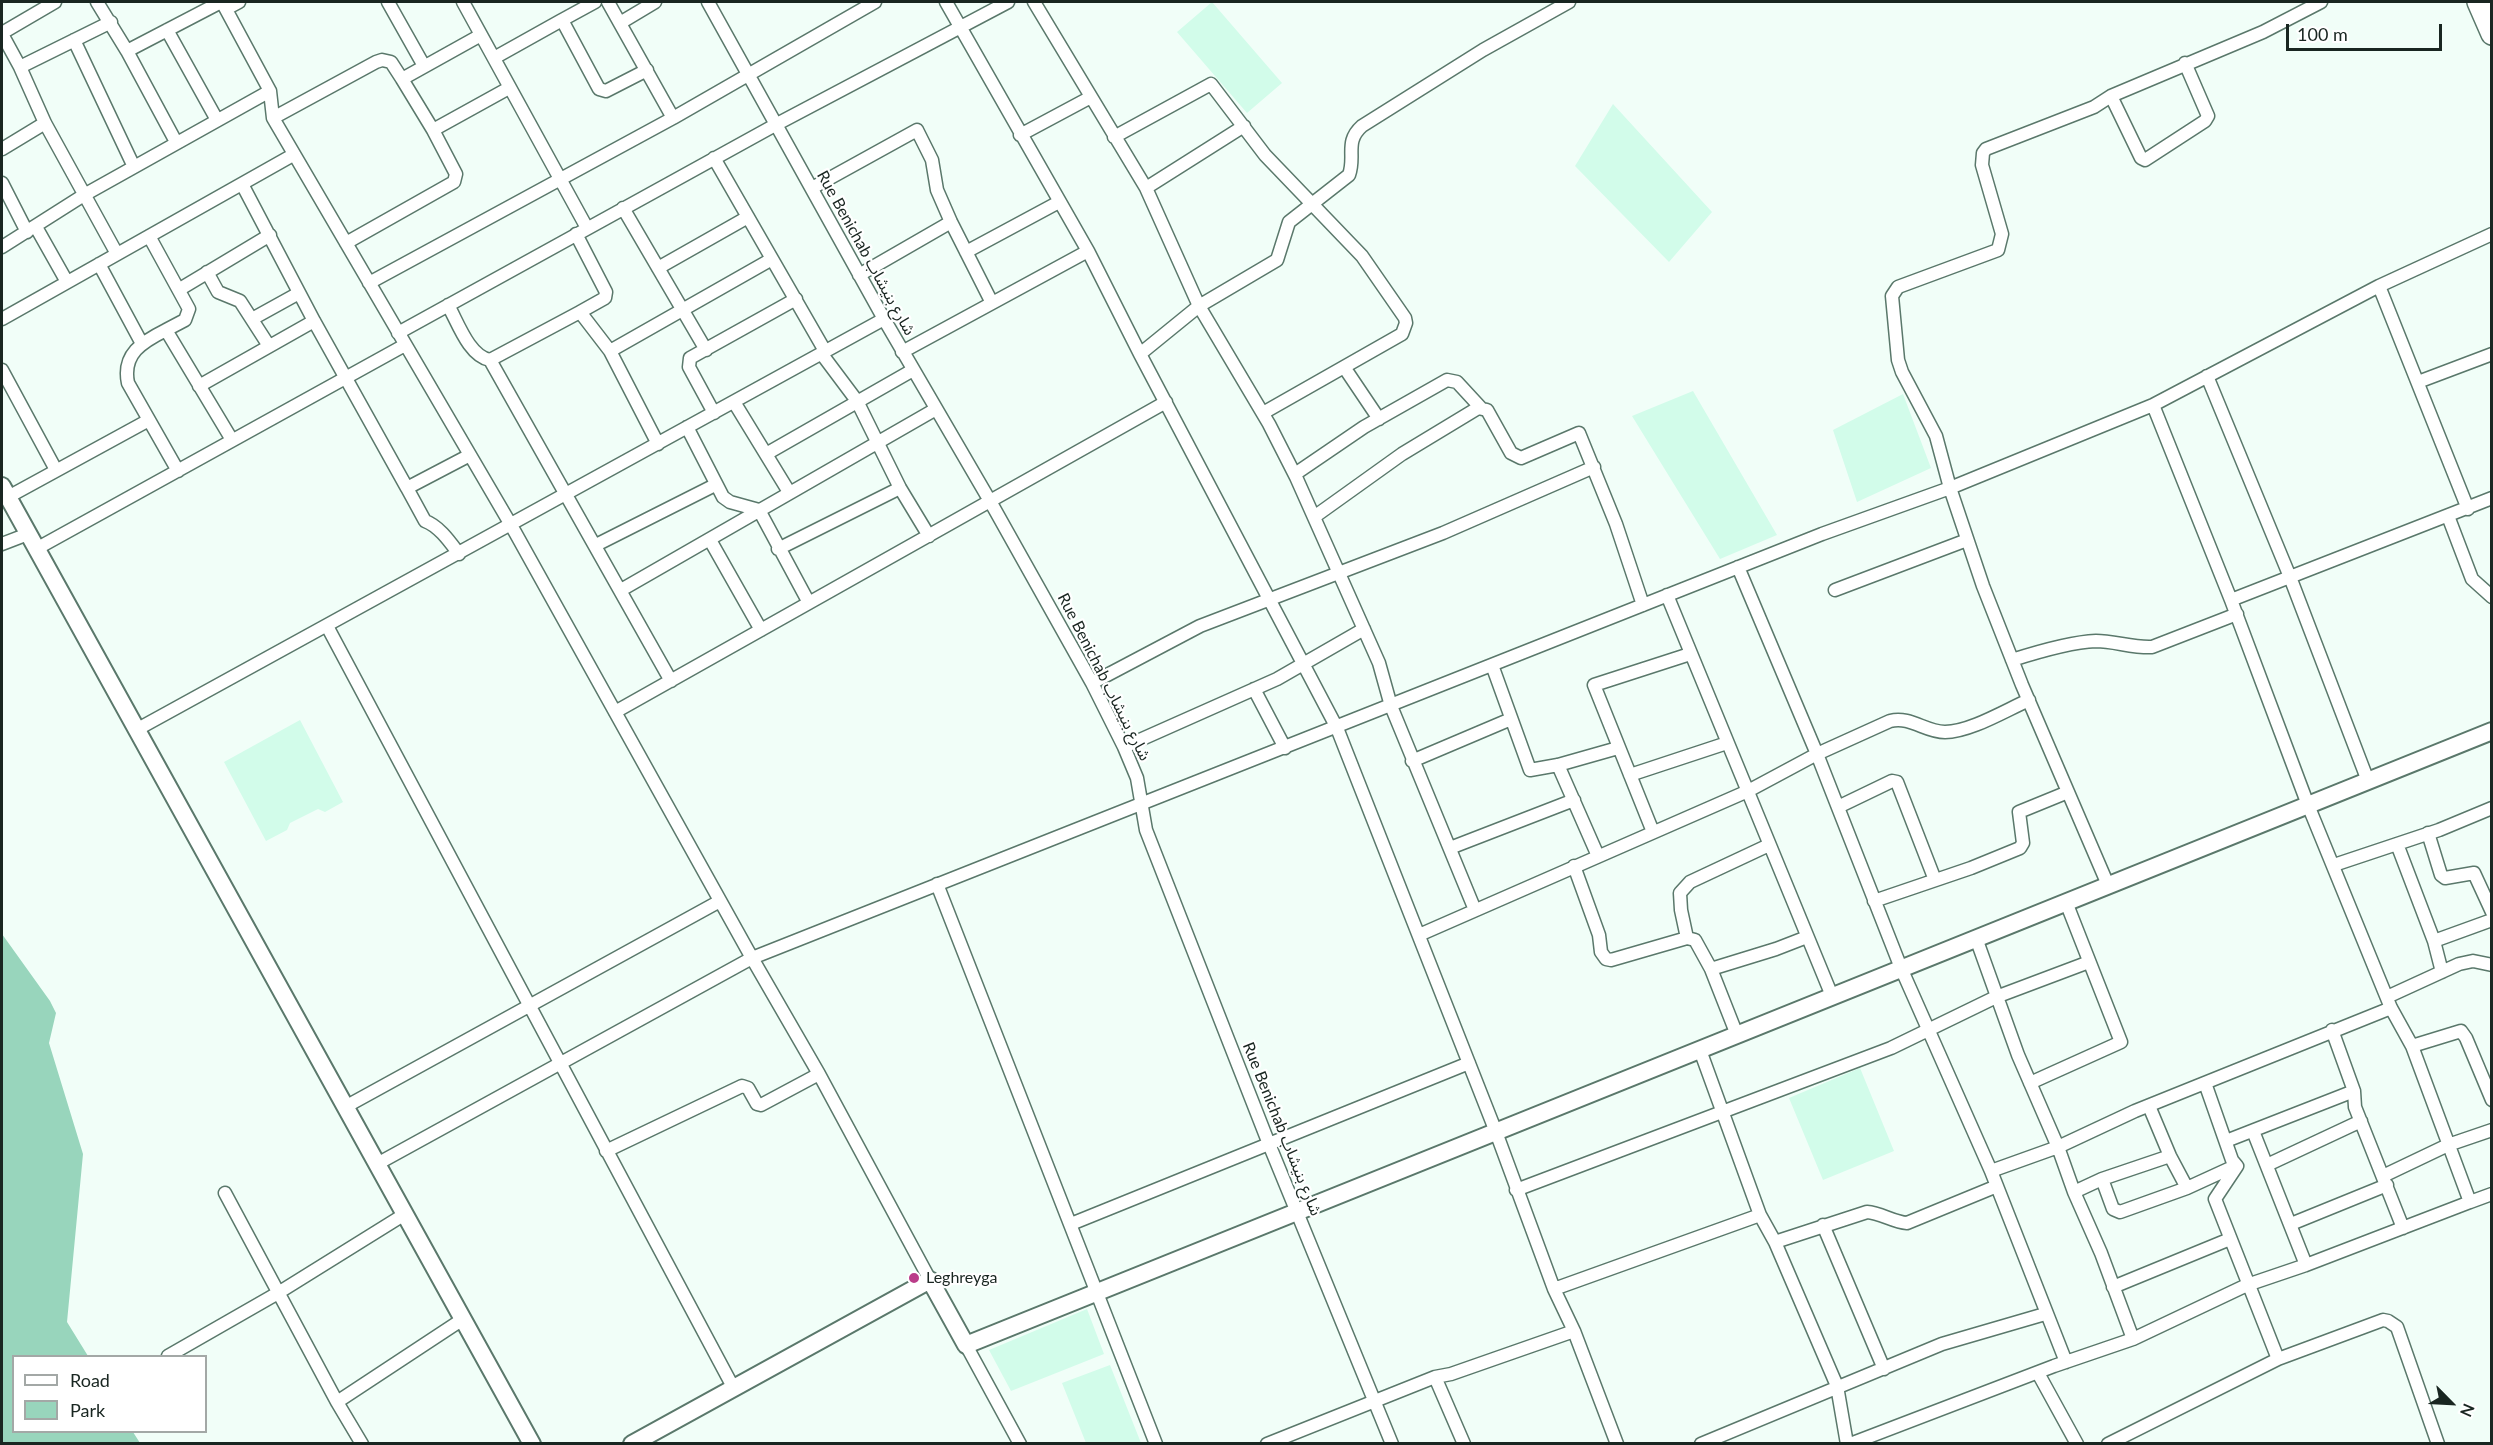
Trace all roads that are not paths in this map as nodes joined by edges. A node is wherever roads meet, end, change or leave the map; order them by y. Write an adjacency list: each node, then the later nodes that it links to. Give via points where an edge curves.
1 (55, 2): 26 (street)
2 (97, 2): 22 (street)
3 (239, 2): 18 (street)
4 (388, 2): 33 (street)
5 (479, 2): 19 (street)
6 (595, 2): 21 (street)
7 (608, 2): 23 (street)
8 (655, 2): 23 (street)
9 (708, 2): 36 (street, Rue Benichab شارع بنيشاب)
10 (875, 2): 36 (street)
11 (946, 2): 24 (street)
12 (1008, 2): 24 (street)
13 (1034, 2): 41 (street)
14 (1569, 2): 63 (street, via 1483,50 1354,132 1349,175)
15 (2294, 2): 20 (street)
16 (2321, 2): 20 (street)
17 (2478, 2): 27 (highway)
18 (223, 4): 25 (street); 39 (street)
19 (465, 5): 28 (street)
20 (2299, 14): 32 (street)
21 (562, 20): 31 (street); 35 (street, via 596,88 606,91)
22 (111, 22): 29 (street); 30 (street)
23 (620, 23): 35 (street)
24 (962, 28): 46 (street); 49 (street)
25 (167, 30): 30 (street); 44 (street)
26 (2, 34): 34 (street)
27 (2492, 34)
28 (481, 35): 31 (street); 33 (street)
29 (74, 40): 34 (street); 55 (street)
30 (127, 51): 51 (street)
31 (494, 58): 38 (street)
32 (2185, 63): 40 (street); 40 (street, via 2208,116 2145,160)
33 (424, 66): 37 (street)
34 (20, 67): 45 (street)
35 (647, 70): 43 (street)
36 (748, 74): 43 (street); 46 (street, Rue Benichab شارع بنيشاب)
37 (402, 79): 42 (street, via 391,62 382,60); 48 (street)
38 (509, 88): 48 (street); 56 (street)
39 (270, 91): 42 (street); 44 (street)
40 (2111, 96): 140 (street, via 2094,107 1986,149 1982,165 2002,234 1998,250 1898,287 1892,296 1898,360 1936,436)
41 (1091, 98): 49 (street); 50 (street)
42 (273, 118): 53 (street)
43 (673, 118): 56 (street)
44 (217, 120): 51 (street)
45 (45, 123): 52 (street); 61 (street)
46 (777, 124): 54 (street); 59 (street, Rue Benichab شارع بنيشاب)
47 (1244, 126): 50 (street, via 1211,84); 60 (street); 63 (street, via 1265,155)
48 (433, 130): 73 (street, via 456,174 454,182)
49 (1020, 135): 62 (street)
50 (1114, 137): 60 (street)
51 (176, 142): 55 (street)
52 (2, 149)
53 (293, 155): 58 (street); 73 (street)
54 (714, 158): 64 (street); 65 (street)
55 (134, 167): 61 (street)
56 (560, 179): 67 (street); 84 (street)
57 (2, 183): 68 (street)
58 (242, 184): 71 (street); 72 (street)
59 (812, 188): 66 (street, via 917,130 932,160 937,190); 82 (street, Rue Benichab شارع بنيشاب)
60 (1146, 188): 91 (street)
61 (84, 195): 68 (street); 77 (street)
62 (1059, 202): 75 (street); 76 (street)
63 (1312, 205): 91 (street, via 1290,222 1277,260); 110 (street, via 1362,256 1406,323 1402,334)
64 (623, 208): 67 (street); 80 (street)
65 (748, 217): 78 (street); 80 (street)
66 (951, 222): 76 (street); 82 (street)
67 (587, 228): 69 (street)
68 (32, 229): 74 (street); 83 (street)
69 (576, 234): 90 (street); 93 (street, via 606,292 605,298)
70 (2492, 234): 85 (street)
71 (270, 235): 81 (street); 87 (street)
72 (149, 236): 77 (street); 86 (street)
73 (346, 243): 84 (street)
74 (2, 247)
75 (1088, 251): 89 (street); 107 (street)
76 (966, 252): 89 (street)
77 (117, 254): 79 (street)
78 (772, 259): 88 (street); 92 (street)
79 (99, 264): 83 (street); 100 (street)
80 (658, 268): 92 (street)
81 (207, 273): 86 (street); 96 (street, via 218,292 240,301)
82 (860, 275): 95 (street, Rue Benichab شارع بنيشاب)
83 (67, 282): 94 (street)
84 (369, 283): 99 (street)
85 (2379, 286): 113 (street); 115 (street)
86 (180, 289): 98 (street, via 188,315)
87 (299, 293): 96 (street); 97 (street)
88 (796, 299): 103 (street); 105 (street)
89 (992, 303): 106 (street)
90 (448, 305): 99 (street); 109 (street, via 475,352)
91 (1199, 306): 107 (street); 124 (street)
92 (682, 309): 103 (street); 104 (street)
93 (580, 312): 104 (street); 109 (street)
94 (2, 319)
95 (884, 319): 105 (street); 106 (street, Rue Benichab شارع بنيشاب)
96 (252, 320): 102 (street)
97 (314, 321): 102 (street); 114 (street)
98 (166, 330): 100 (street); 116 (street)
99 (398, 333): 101 (street)
100 (141, 342): 126 (street, via 132,352 126,373)
101 (405, 345): 114 (street); 132 (street)
102 (269, 346): 116 (street)
103 (706, 350): 123 (street, via 690,358 688,364)
104 (610, 351): 130 (street)
105 (823, 352): 117 (street); 118 (street)
106 (902, 352): 112 (street, Rue Benichab شارع بنيشاب)
107 (1140, 354): 119 (street)
108 (2492, 354): 115 (street)
109 (490, 360): 143 (street)
110 (1344, 367): 124 (street); 125 (street)
111 (2, 370): 134 (street)
112 (913, 370): 117 (street); 122 (street, Rue Benichab شارع بنيشاب)
113 (2207, 376): 120 (street); 162 (street)
114 (345, 378): 128 (street); 138 (street)
115 (2418, 382): 146 (street)
116 (199, 386): 128 (street)
117 (858, 401): 129 (street); 131 (street)
118 (734, 402): 123 (street); 131 (street)
119 (1166, 402): 145 (street); 167 (street)
120 (2153, 405): 140 (street); 168 (street)
121 (1481, 408): 125 (street, via 1452,379); 133 (street, via 1487,410 1515,456 1521,458 1579,433); 149 (street, via 1402,454)
122 (936, 409): 129 (street); 145 (street, Rue Benichab شارع بنيشاب)
123 (714, 413): 127 (street)
124 (1263, 413): 136 (street)
125 (1379, 419): 136 (street)
126 (149, 420): 134 (street); 135 (street)
127 (687, 427): 130 (street); 137 (street)
128 (232, 440): 135 (street)
129 (879, 442): 139 (street); 142 (street)
130 (658, 444): 143 (street)
131 (766, 454): 142 (street)
132 (470, 455): 138 (street); 150 (street)
133 (1594, 466): 161 (street, via 1443,533); 170 (street)
134 (56, 470): 141 (street)
135 (178, 471): 157 (street)
136 (1295, 474): 149 (street)
137 (715, 484): 147 (street, via 727,501); 156 (street)
138 (407, 488): 159 (street, via 425,520 444,534)
139 (900, 488): 152 (street); 158 (street)
140 (1950, 488): 154 (street); 160 (street)
141 (5, 491): 151 (street)
142 (789, 492): 147 (street)
143 (567, 494): 150 (street); 156 (street)
144 (2492, 498): 146 (street)
145 (990, 501): 152 (street); 180 (street, Rue Benichab شارع بنيشاب)
146 (2469, 509): 148 (street)
147 (759, 510): 153 (street); 158 (street)
148 (2448, 516): 162 (street); 166 (street, via 2472,579)
149 (1314, 517): 161 (street)
150 (511, 525): 159 (street); 184 (street)
151 (28, 534): 155 (street); 157 (street)
152 (929, 536): 169 (street)
153 (710, 540): 163 (street); 174 (street)
154 (1967, 540): 164 (street); 176 (street)
155 (2, 544)
156 (596, 545): 163 (street)
157 (36, 549): 187 (street)
158 (778, 549): 169 (street)
159 (459, 554): 172 (street)
160 (1738, 567): 165 (street); 193 (street)
161 (1340, 573): 167 (street); 173 (street)
162 (2290, 577): 168 (street); 197 (street)
163 (621, 590): 179 (street)
164 (1835, 590)
165 (1667, 595): 170 (street); 175 (street)
166 (2492, 597)
167 (1269, 599): 177 (street); 180 (street, via 1200,626)
168 (2231, 600): 171 (street)
169 (809, 603): 174 (street)
170 (1643, 605): 178 (street)
171 (2236, 614): 176 (street, via 2152,647 2097,641); 202 (street)
172 (327, 626): 187 (street); 236 (street)
173 (1364, 629): 177 (street); 183 (street)
174 (761, 630): 179 (street)
175 (1690, 654): 189 (street); 192 (street, via 1594,685)
176 (2012, 660): 182 (street)
177 (1302, 664): 181 (street); 186 (street)
178 (1492, 666): 183 (street); 185 (street)
179 (671, 681): 184 (street)
180 (1092, 683): 190 (street, Rue Benichab شارع بنيشاب)
181 (1254, 689): 190 (street); 191 (street)
182 (2029, 700): 193 (street, via 1981,722 1946,732 1910,721 1890,721); 199 (street)
183 (1391, 706): 186 (street); 194 (street)
184 (615, 712): 216 (street)
185 (1511, 718): 194 (street); 195 (street, via 1530,770)
186 (1337, 728): 191 (street); 222 (street)
187 (136, 730): 250 (street)
188 (2492, 731): 197 (street)
189 (1727, 743): 196 (street); 198 (street)
190 (1124, 747): 201 (street, Rue Benichab شارع بنيشاب, via 1137,778)
191 (1285, 748): 201 (street)
192 (1618, 748): 195 (street); 196 (street)
193 (1817, 754): 198 (street); 203 (street)
194 (1412, 761): 209 (street)
195 (1558, 765): 200 (street)
196 (1630, 775): 205 (street)
197 (2368, 781): 202 (street)
198 (1748, 791): 205 (street); 208 (street)
199 (2068, 792): 213 (street, via 2019,812 2023,843 2019,848); 215 (street)
200 (1574, 800): 209 (street); 210 (street)
201 (1141, 803): 214 (street); 257 (street, Rue Benichab شارع بنيشاب, via 1146,830)
202 (2308, 805): 211 (street); 215 (street)
203 (1838, 807): 213 (street, via 1897,782); 217 (street)
204 (2490, 812): 206 (street)
205 (1653, 832): 210 (street)
206 (2428, 834): 207 (street); 220 (street, via 2441,874 2445,878 2474,873)
207 (2397, 844): 211 (street); 226 (street)
208 (1769, 845): 223 (street); 224 (street, via 1690,882 1680,893)
209 (1450, 848): 219 (street)
210 (1598, 856): 212 (street)
211 (2334, 865): 235 (street)
212 (1574, 866): 219 (street); 224 (street, via 1606,959)
213 (1935, 880): 217 (street)
214 (937, 884): 227 (street); 278 (street)
215 (2108, 885): 218 (street)
216 (720, 901): 227 (street); 236 (street)
217 (1874, 901): 230 (street)
218 (2066, 902): 225 (street); 228 (street)
219 (1475, 910): 222 (street)
220 (2492, 912)
221 (2492, 920): 226 (street)
222 (1419, 935): 242 (street)
223 (1807, 937): 231 (street); 233 (street)
224 (1687, 938): 231 (street, via 1698,943)
225 (1976, 938): 230 (street); 234 (street)
226 (2434, 941): 232 (street)
227 (752, 958): 243 (street); 244 (street)
228 (2089, 962): 234 (street); 245 (street, via 2121,1042)
229 (2492, 965): 232 (street, via 2473,961)
230 (1901, 968): 233 (street); 237 (street)
231 (1711, 969): 239 (street)
232 (2442, 972): 235 (street)
233 (1832, 996): 239 (street)
234 (1996, 997): 237 (street); 245 (street)
235 (2389, 1002): 238 (street); 240 (street)
236 (528, 1005): 243 (street); 250 (street)
237 (1930, 1028): 251 (street); 265 (street)
238 (2332, 1030): 246 (street); 247 (street)
239 (1737, 1035): 241 (street)
240 (2412, 1047): 248 (street, via 2461,1031); 258 (street)
241 (1700, 1050): 251 (street); 255 (street)
242 (1469, 1062): 255 (street); 257 (street)
243 (560, 1064): 260 (street); 262 (street)
244 (819, 1074): 260 (street, via 761,1105 742,1086); 285 (street)
245 (2030, 1083): 259 (street)
246 (2205, 1083): 249 (street); 256 (street)
247 (2354, 1091): 252 (street); 254 (street)
248 (2492, 1100)
249 (2149, 1106): 259 (street); 261 (street)
250 (345, 1107): 262 (street)
251 (1722, 1113): 270 (street); 277 (street)
252 (2361, 1121): 263 (street); 267 (street)
253 (2492, 1130): 258 (street)
254 (2253, 1131): 256 (street); 263 (street)
255 (1496, 1132): 270 (street); 275 (street)
256 (2226, 1141): 264 (street)
257 (1269, 1144): 275 (street, Rue Benichab شارع بنيشاب); 278 (street)
258 (2448, 1145): 267 (street); 274 (street)
259 (2058, 1147): 265 (street); 271 (street)
260 (606, 1150): 303 (street)
261 (2170, 1156): 266 (street); 269 (street)
262 (377, 1164): 276 (street)
263 (2267, 1165): 279 (street)
264 (2237, 1166): 269 (street); 282 (street, via 2215,1199)
265 (1991, 1171): 268 (street)
266 (2102, 1179): 269 (street, via 2117,1212); 271 (street)
267 (2385, 1180): 279 (street); 281 (street)
268 (1996, 1186): 280 (street, via 1907,1223 1867,1212); 291 (street)
269 (2187, 1188)
270 (1516, 1190): 288 (street)
271 (2074, 1192): 287 (street)
272 (225, 1193): 290 (street)
273 (2492, 1194): 274 (street)
274 (2470, 1202): 281 (street)
275 (1297, 1212): 289 (street); 304 (street, Rue Benichab شارع بنيشاب)
276 (405, 1214): 290 (street); 292 (street)
277 (1760, 1215): 283 (street); 288 (street)
278 (1071, 1224): 289 (street)
279 (2291, 1224): 284 (street)
280 (1823, 1225): 283 (street); 299 (street)
281 (2403, 1228): 284 (street)
282 (2230, 1239): 286 (street); 287 (street)
283 (1775, 1242): 302 (street)
284 (2306, 1265): 286 (street)
285 (930, 1280): 295 (street); 303 (street)
286 (2247, 1284): 294 (street); 297 (street)
287 (2113, 1287): 294 (street)
288 (1554, 1289): 293 (street)
289 (1098, 1292): 295 (street); 310 (street)
290 (278, 1293): 296 (street); 305 (street)
291 (2046, 1314): 298 (street); 299 (street, via 1942,1344)
292 (463, 1319): 305 (street); 307 (street)
293 (1574, 1331): 301 (street); 314 (street)
294 (2133, 1339): 298 (street)
295 (966, 1345): 309 (street)
296 (170, 1355)
297 (2278, 1359): 318 (street); 319 (street, via 2383,1320 2393,1323)
298 (2066, 1362): 300 (street)
299 (1884, 1369): 302 (street)
300 (2038, 1373): 316 (street); 317 (street)
301 (1435, 1377): 304 (street); 313 (street)
302 (1837, 1386): 315 (street); 316 (street)
303 (733, 1388): 308 (street)
304 (1374, 1401): 311 (street); 312 (street, Rue Benichab شارع بنيشاب)
305 (338, 1402): 306 (street)
306 (362, 1443)
307 (532, 1443)
308 (632, 1443)
309 (1020, 1443)
310 (1156, 1443)
311 (1267, 1443)
312 (1392, 1443)
313 (1464, 1443)
314 (1617, 1443)
315 (1701, 1443)
316 (1848, 1443)
317 (2076, 1443)
318 (2108, 1443)
319 (2438, 1443)

